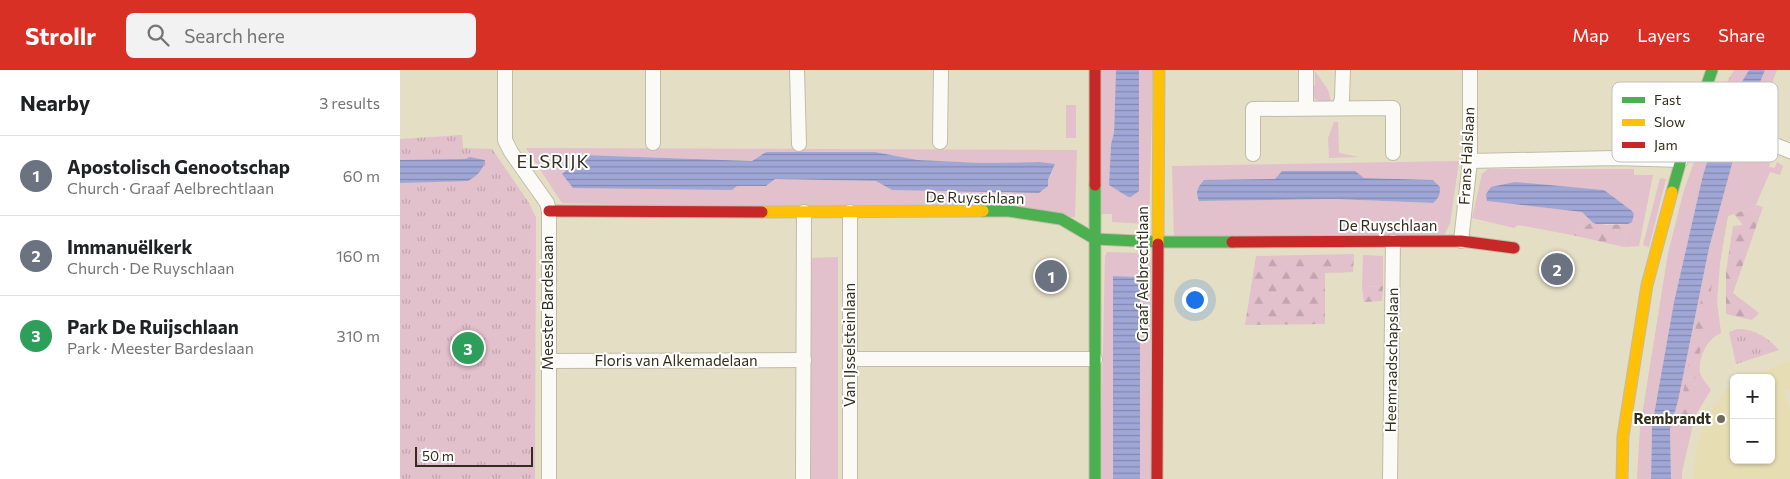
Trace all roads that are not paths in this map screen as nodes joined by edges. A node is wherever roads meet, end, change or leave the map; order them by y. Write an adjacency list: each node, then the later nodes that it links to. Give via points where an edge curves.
1 (505, 70): 24 (street, Meester Bardeslaan, via 505,140 548,203)
2 (653, 70): 15 (street)
3 (798, 70): 16 (street)
4 (940, 70): 14 (street)
5 (1096, 70): 27 (street)
6 (1159, 70): 29 (street, Graaf Aelbrechtlaan)
7 (1306, 70): 12 (street)
8 (1343, 70): 13 (street)
9 (1470, 70): 22 (street, Frans Halslaan)
10 (1712, 70): 11 (street)
11 (1708, 82)
12 (1306, 108): 13 (street); 20 (street, via 1253,109)
13 (1339, 108): 19 (street, via 1393,108)
14 (940, 142)
15 (653, 143)
16 (799, 144)
17 (1778, 146): 18 (street)
18 (1790, 151)
19 (1393, 153)
20 (1253, 154)
21 (1612, 158): 22 (street)
22 (1470, 161): 28 (street, Frans Halslaan)
23 (1680, 162): 42 (street, via 1647,285 1623,436)
24 (549, 210): 25 (street, De Ruyschlaan); 35 (street, Meester Bardeslaan)
25 (804, 212): 26 (street, De Ruyschlaan); 34 (street)
26 (850, 212): 27 (street, De Ruyschlaan, via 1009,211 1060,219); 32 (street, Van IJsselsteinlaan)
27 (1095, 239): 29 (street, De Ruyschlaan); 33 (street)
28 (1461, 241): 30 (street, De Ruyschlaan); 31 (street, De Ruyschlaan)
29 (1158, 242): 30 (street, De Ruyschlaan); 40 (street, Graaf Aelbrechtlaan)
30 (1393, 242): 41 (street, Heemraadschapslaan)
31 (1514, 248)
32 (850, 359): 33 (street); 38 (street, Van IJsselsteinlaan)
33 (1095, 359): 39 (street)
34 (804, 360): 35 (street, Floris van Alkemadelaan); 37 (street)
35 (549, 361): 36 (street, Meester Bardeslaan)
36 (549, 479)
37 (803, 479)
38 (850, 479)
39 (1095, 479)
40 (1157, 479)
41 (1390, 479)
42 (1622, 479)

